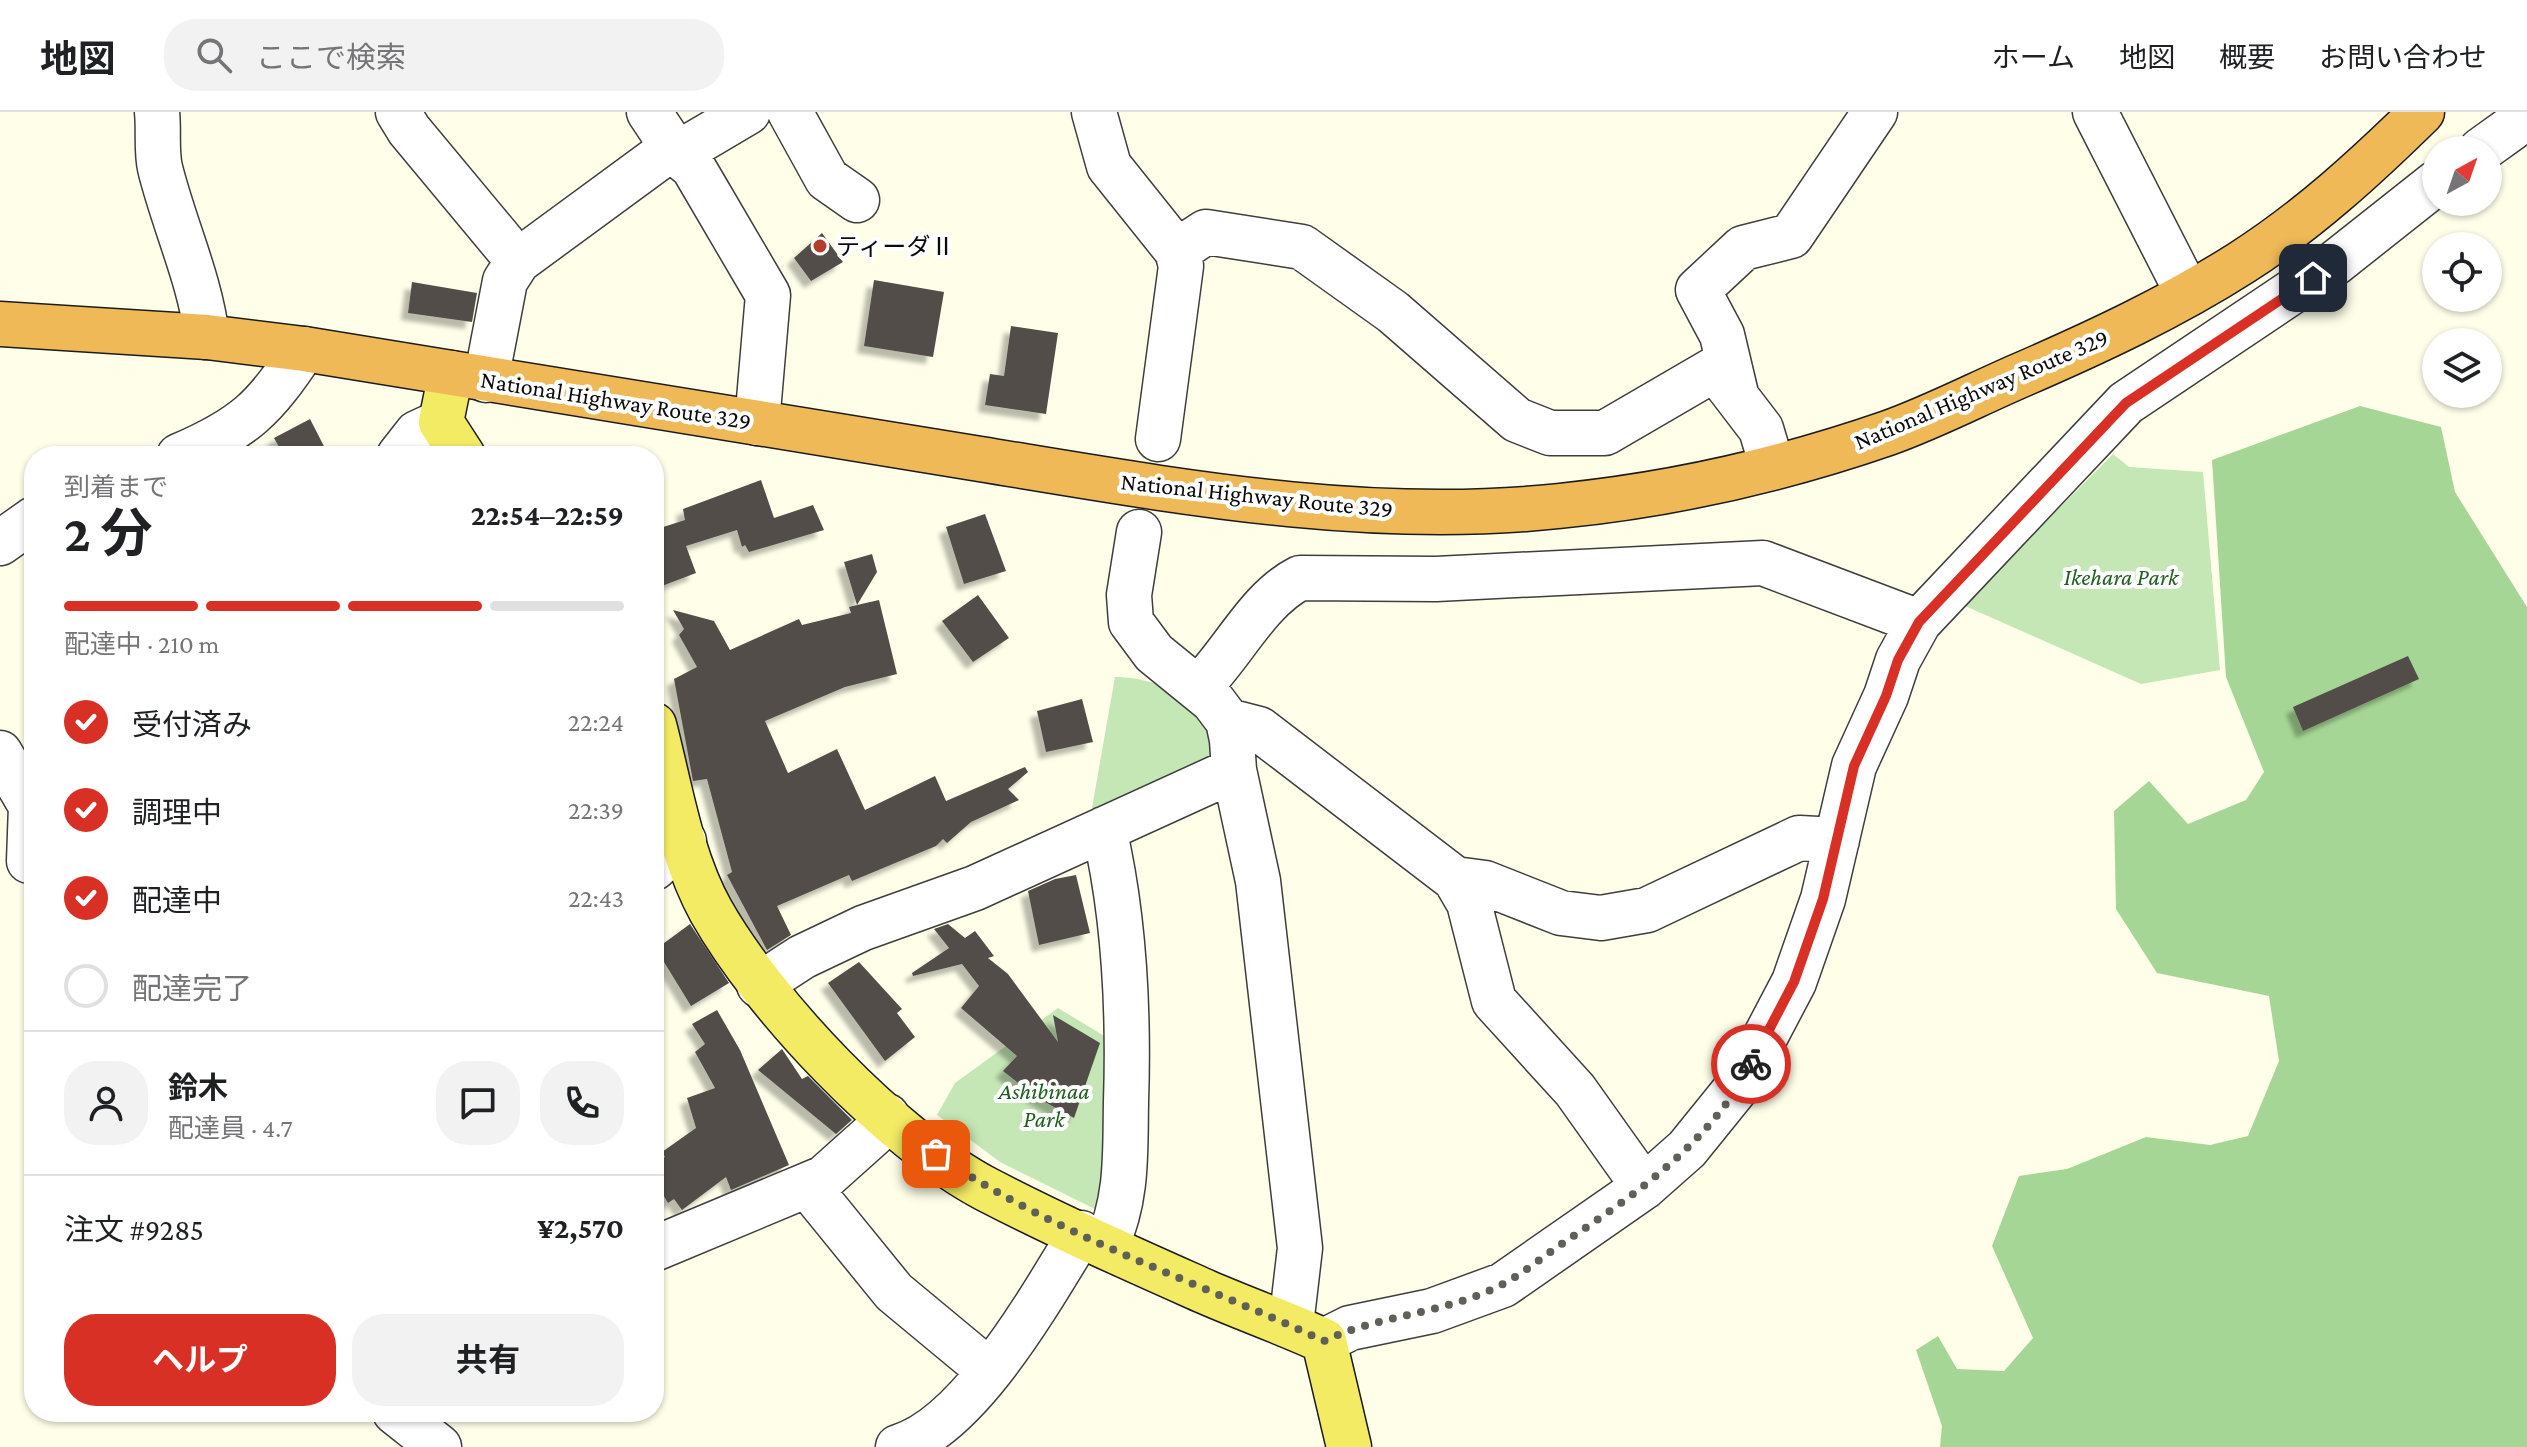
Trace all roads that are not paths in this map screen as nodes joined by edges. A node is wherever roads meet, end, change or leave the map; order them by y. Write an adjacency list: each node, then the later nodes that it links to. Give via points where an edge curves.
1 (157, 112): 21 (street, via 159,164 202,298)
2 (398, 112): 17 (street)
3 (649, 112): 12 (street)
4 (748, 112): 12 (street)
5 (790, 112): 14 (street, via 827,179)
6 (1094, 112): 16 (street, via 1109,166)
7 (1875, 112): 24 (street, via 1791,236 1743,248 1698,290 1722,335)
8 (2095, 112): 19 (street)
9 (2422, 112): 15 (highway, National Highway Route 329)
10 (2527, 117): 11 (street)
11 (2501, 136)
12 (674, 151): 17 (street); 25 (street, via 693,167 768,295)
13 (2422, 194): 18 (street)
14 (857, 200)
15 (2296, 224): 18 (street); 19 (highway, National Highway Route 329)
16 (1177, 251): 24 (street, via 1206,232 1302,247 1393,312 1517,420 1550,433 1605,433 1715,369); 27 (street, via 1181,266)
17 (518, 261): 23 (street, via 505,281)
18 (2335, 263): 34 (street, via 2126,403)
19 (2188, 294): 30 (highway, National Highway Route 329, via 2071,353 1894,431)
20 (0, 324): 21 (highway, National Highway Route 329)
21 (207, 337): 22 (highway, National Highway Route 329)
22 (304, 349): 23 (highway, National Highway Route 329); 28 (street, via 266,404 227,435)
23 (469, 377): 25 (highway, National Highway Route 329); 26 (main road)
24 (1736, 394): 30 (street, via 1761,429)
25 (757, 423): 30 (highway, National Highway Route 329, via 1168,489 1361,510 1463,512 1561,506)
26 (452, 439): 29 (street, via 417,433)
27 (1158, 439)
28 (202, 446)
29 (407, 446)
30 (1772, 466)
31 (24, 526): 33 (street)
32 (1139, 532): 35 (street, via 1129,595 1131,622 1154,653)
33 (0, 543)
34 (1919, 622): 35 (street, via 1763,563 1436,579 1300,578 1281,588); 42 (street, via 1854,766)
35 (1198, 688): 36 (street)
36 (1228, 721): 38 (street); 44 (street, via 1259,729)
37 (0, 753): 39 (street)
38 (1234, 770): 41 (street); 51 (street, via 1258,881)
39 (24, 794)
40 (664, 812): 43 (main road)
41 (1104, 829): 45 (street, via 975,888 863,928); 49 (street, via 1123,945 1129,1040 1119,1218)
42 (1837, 840): 44 (street, via 1799,838 1647,910 1601,918 1561,913 1485,883); 48 (street, via 1794,982 1742,1081 1687,1149)
43 (669, 855): 45 (main road)
44 (1455, 879): 48 (street, via 1469,903 1494,1001 1575,1090)
45 (759, 985): 46 (main road)
46 (887, 1116): 47 (street, via 835,1168); 49 (main road, via 984,1188)
47 (807, 1185): 50 (street); 52 (street, via 894,1292)
48 (1644, 1187): 51 (street, via 1503,1285 1432,1311)
49 (1094, 1239): 51 (main road); 52 (street)
50 (664, 1245)
51 (1307, 1333): 54 (main road)
52 (988, 1370): 56 (street, via 942,1425)
53 (408, 1422): 55 (street)
54 (1338, 1437)
55 (439, 1447)
56 (898, 1447)

